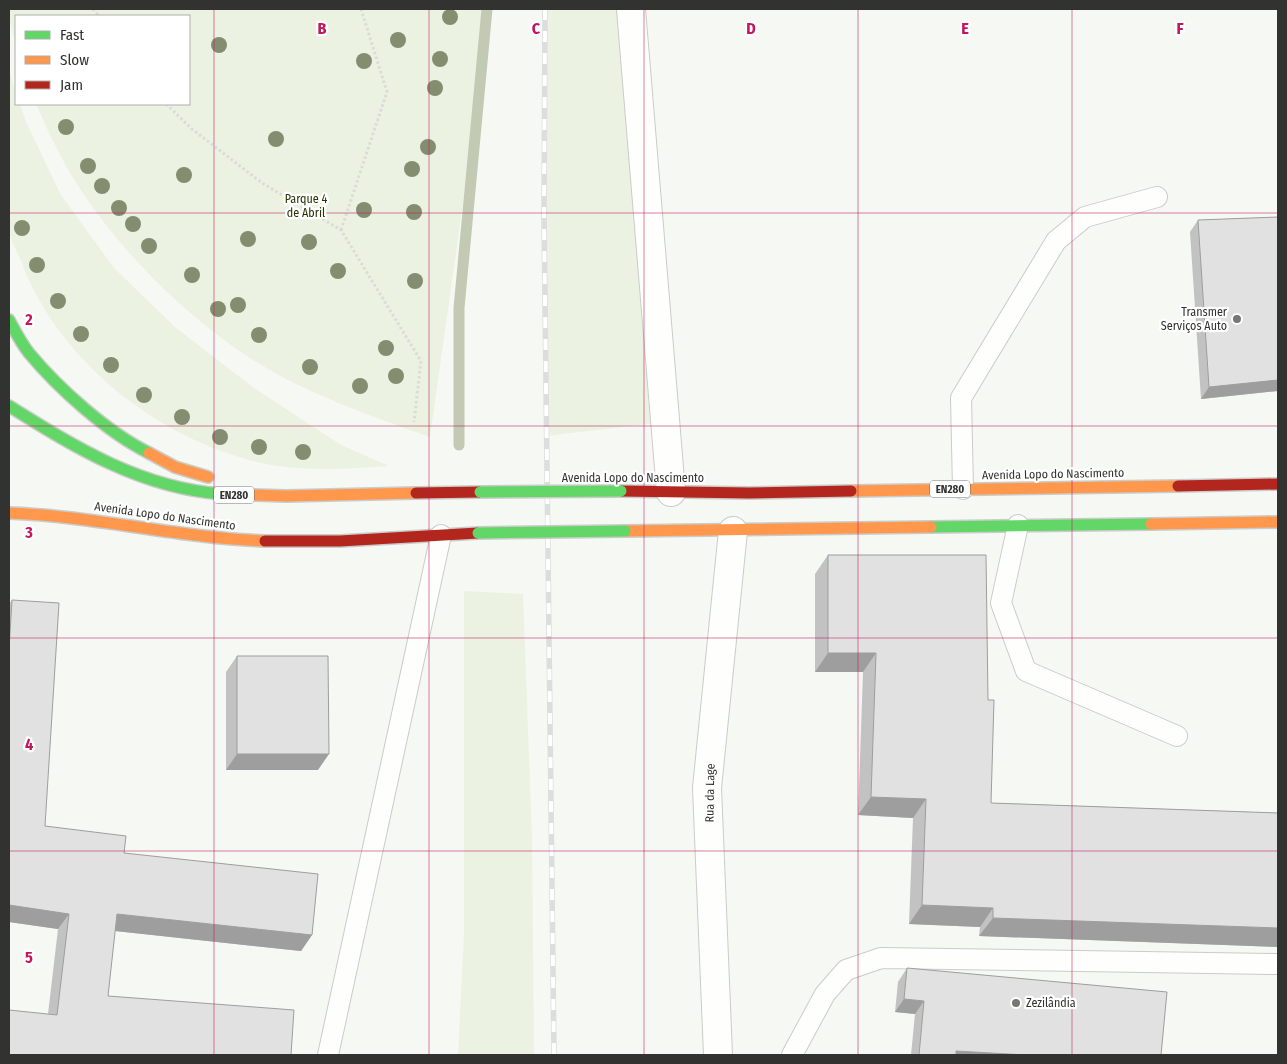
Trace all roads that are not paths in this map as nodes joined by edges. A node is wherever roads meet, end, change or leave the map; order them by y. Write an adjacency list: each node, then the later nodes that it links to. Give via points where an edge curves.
1 (631, 9): 7 (street)
2 (1157, 197): 6 (lane, via 1085,217 1056,241 961,398)
3 (9, 320): 8 (main road, via 28,352 79,404 127,442 175,467)
4 (9, 406): 8 (main road, Avenida Lopo do Nascimento / EN280, via 68,442 141,477 186,489)
5 (1278, 484): 6 (main road, Avenida Lopo do Nascimento / EN280)
6 (963, 489): 7 (main road, Avenida Lopo do Nascimento / EN280)
7 (671, 492): 8 (main road, Avenida Lopo do Nascimento / EN280, bridge)
8 (269, 497)
9 (9, 513): 13 (main road, Avenida Lopo do Nascimento, via 120,523 200,537 267,542)
10 (1278, 522): 11 (main road, Avenida Lopo do Nascimento)
11 (1018, 526): 12 (main road, Avenida Lopo do Nascimento); 14 (lane, via 1002,603 1026,671)
12 (733, 531): 13 (main road, Avenida Lopo do Nascimento, bridge); 17 (street, Rua da Lage, via 707,788)
13 (441, 535): 16 (lane)
14 (1177, 736)
15 (1278, 964): 18 (lane, via 881,958 846,970 825,994)
16 (328, 1055)
17 (718, 1055)
18 (792, 1055)

